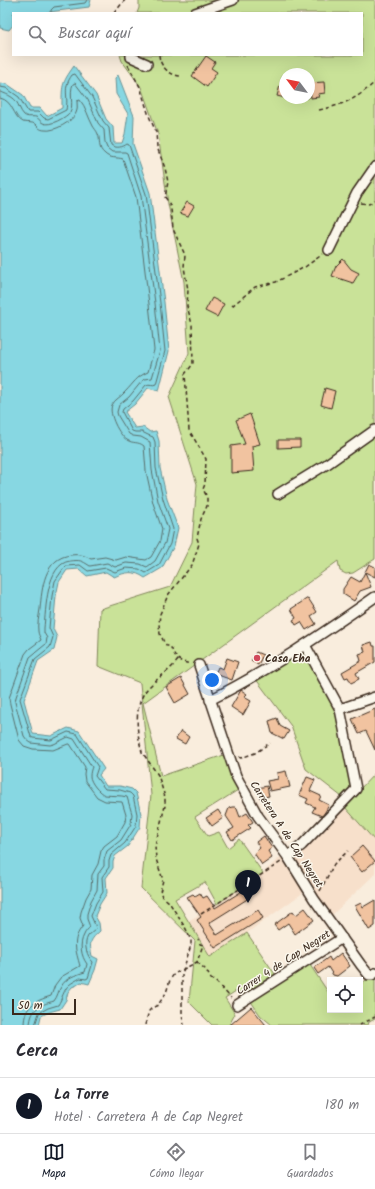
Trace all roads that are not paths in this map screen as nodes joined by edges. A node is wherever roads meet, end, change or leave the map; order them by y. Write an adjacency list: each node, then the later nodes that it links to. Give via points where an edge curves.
1 (233, 0): 2 (street)
2 (198, 12)
3 (128, 58): 4 (street)
4 (147, 64)
5 (375, 167): 6 (street, via 357,193)
6 (329, 250)
7 (375, 430): 8 (street)
8 (278, 494)
9 (375, 597): 10 (street)
10 (305, 645): 13 (street); 14 (street)
11 (199, 665): 13 (street, Carretera A de Cap Negret)
12 (375, 697): 14 (street)
13 (210, 700): 15 (street, Carretera A de Cap Negret, via 236,776 258,816)
14 (340, 708): 15 (street, via 356,789)
15 (288, 857): 16 (street, Carretera A de Cap Negret)
16 (342, 938): 17 (street, Carretera A de Cap Negret, via 369,975); 18 (street, Carrer 4 de Cap Negret)
17 (375, 974)
18 (238, 1005)

